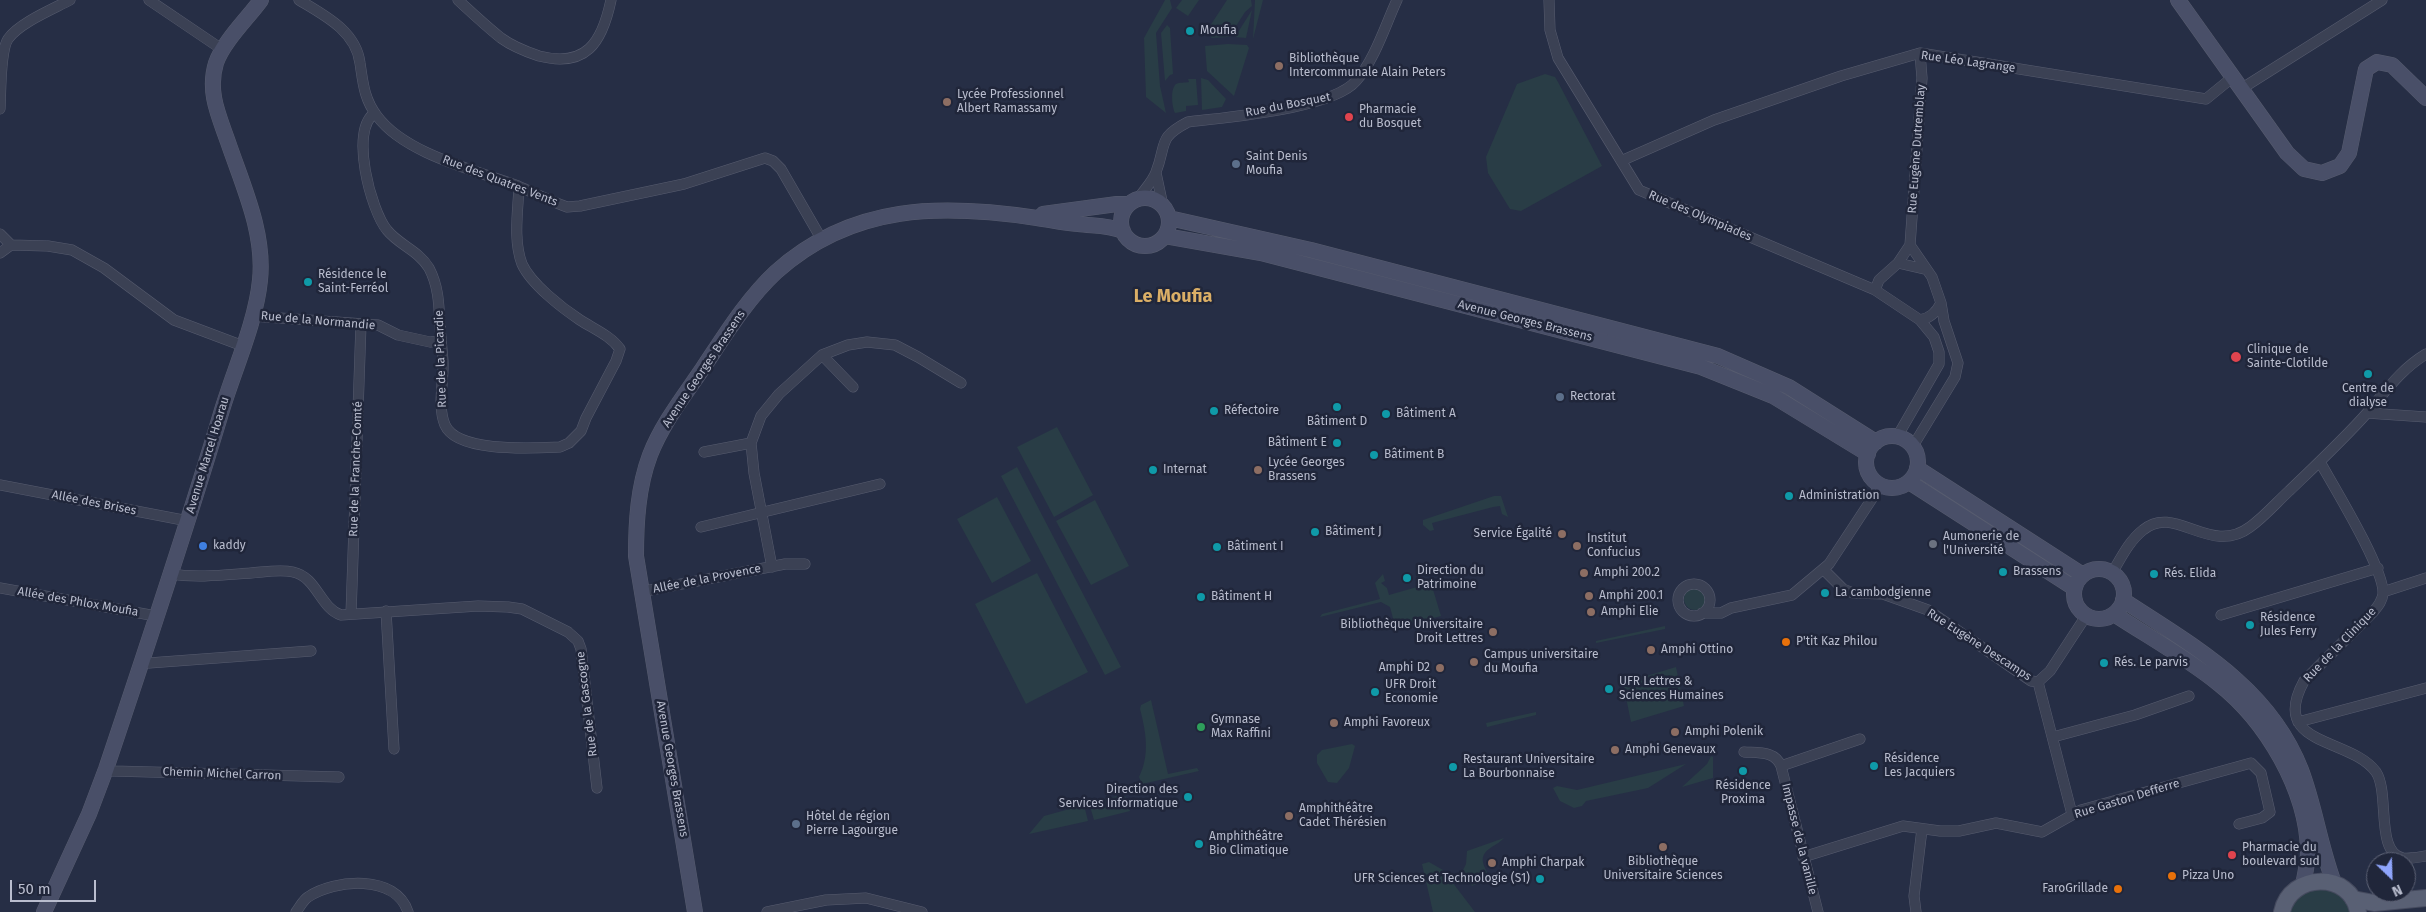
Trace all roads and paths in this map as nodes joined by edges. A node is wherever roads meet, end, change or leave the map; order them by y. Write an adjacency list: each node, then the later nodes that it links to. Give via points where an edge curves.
1 (70, 0): 15 (street, via 23,26 7,40 2,62)
2 (149, 0): 11 (street)
3 (261, 0): 11 (street, Avenue Marcel Hoarau)
4 (299, 0): 16 (street, Rue des Quatres Vents, via 335,22 350,37 360,61 361,84)
5 (458, 0): 6 (street, via 503,40 531,54 572,60 582,56 595,41 606,20)
6 (611, 0)
7 (1397, 0): 18 (street, Rue du Bosquet, via 1368,62 1357,81 1344,92 1306,104 1188,122 1171,131 1160,152)
8 (1549, 0): 17 (street, Rue des Olympiades, via 1550,30 1558,58)
9 (2178, 0): 13 (street)
10 (2382, 0): 13 (street, Rue Léo Lagrange)
11 (223, 50): 34 (street, Avenue Marcel Hoarau, via 213,76 213,100 260,245 260,283)
12 (1920, 53): 13 (street, Rue Léo Lagrange, via 2206,99); 17 (street, Rue Léo Lagrange, via 1841,76 1714,120); 27 (street, Rue Eugène Dutremblay, via 1922,78)
13 (2237, 83): 14 (street, via 2287,153 2304,169 2322,173 2340,166 2349,153 2366,68 2377,62 2392,65)
14 (2426, 98)
15 (0, 109)
16 (375, 113): 19 (street, Rue des Quatres Vents, via 401,138 430,153); 37 (street, Rue de la Picardie, via 366,126 362,151 375,206 388,231 418,255 430,272 439,298)
17 (1621, 161): 32 (street, Rue des Olympiades, via 1639,190)
18 (1156, 173): 20 (street, Rue du Bosquet); 21 (street, Rue du Bosquet)
19 (519, 187): 26 (street, Rue des Quatres Vents, via 567,206 580,206 684,184 765,158 781,169); 37 (street, Rue de la Picardie, via 519,253 526,271 564,310 614,341 620,349 577,438 560,447 538,448 475,445 460,440 448,431 443,417)
20 (1134, 202): 21 (street, via 1152,199); 22 (street, Avenue Georges Brassens); 23 (street, via 1122,214 1120,223)
21 (1166, 212): 25 (street, via 1170,227); 48 (street, Avenue Georges Brassens, via 1718,356 1789,388 1860,432)
22 (1024, 216): 23 (street, Avenue Georges Brassens, via 1112,226); 26 (street, Avenue Georges Brassens, via 931,209 862,222)
23 (1123, 231): 25 (street, via 1134,244 1145,246 1153,245)
24 (0, 234): 28 (street)
25 (1166, 236): 48 (street, Avenue Georges Brassens, via 1261,253 1701,367 1774,396)
26 (822, 240): 69 (street, Avenue Georges Brassens, via 776,273 741,312 678,404 650,455 640,490 636,526)
27 (1910, 245): 30 (street, Rue Eugène Dutremblay); 31 (street)
28 (11, 246): 29 (street); 38 (street, via 72,250 104,268 174,320)
29 (0, 253)
30 (1898, 263): 31 (street); 32 (street, Rue Eugène Dutremblay, via 1879,280)
31 (1924, 269): 33 (street, via 1936,285)
32 (1875, 290): 35 (street, Rue des Olympiades)
33 (1941, 303): 35 (street, via 1938,311); 47 (street, via 1958,363 1955,377)
34 (252, 316): 36 (street, Rue de la Normandie); 38 (street, Avenue Marcel Hoarau)
35 (1920, 320): 45 (street, Rue des Olympiades, via 1934,337 1939,364)
36 (361, 324): 37 (street, Rue de la Normandie, via 378,325 398,335 430,342); 76 (street, Rue de la Franche-Comté)
37 (441, 341)
38 (243, 346): 57 (street, Avenue Marcel Hoarau)
39 (2426, 354): 43 (street, via 2394,379)
40 (822, 355): 41 (street, Allée de la Provence, via 867,342 895,345); 42 (street); 46 (street, Allée de la Provence, via 779,394 761,416)
41 (961, 383)
42 (853, 387)
43 (2367, 414): 44 (street); 50 (street)
44 (2426, 417)
45 (1897, 437): 47 (street); 48 (street, via 1882,438)
46 (752, 443): 49 (street); 56 (street, Allée de la Provence)
47 (1913, 446): 51 (street)
48 (1872, 448): 55 (street, via 1867,469)
49 (704, 452)
50 (2320, 462): 61 (street, Rue de la Clinique); 63 (street, via 2250,528 2221,537 2209,536 2172,522 2152,524 2132,541)
51 (1917, 468): 52 (street); 65 (street)
52 (1909, 482): 55 (street, via 1895,487); 68 (street)
53 (880, 484): 56 (street)
54 (0, 485): 57 (street, Allée des Brises)
55 (1881, 485): 62 (street)
56 (762, 512): 58 (street); 60 (street, Allée de la Provence)
57 (188, 521): 64 (street, Avenue Marcel Hoarau)
58 (702, 527)
59 (806, 564): 60 (street)
60 (772, 567): 69 (street, Allée de la Provence)
61 (2378, 568): 70 (street, Rue de la Clinique); 78 (street)
62 (1824, 570): 73 (street, via 1792,595); 83 (street, Rue Eugène Descamps, via 1843,589 1853,593 1883,594 1928,610 2031,681)
63 (2112, 573): 65 (street, via 2097,569); 71 (street, via 2122,585)
64 (170, 574): 76 (street, Rue de la Gascogne, via 194,577 294,572 313,584 336,613); 79 (street, Avenue Marcel Hoarau)
65 (2083, 575): 68 (street)
66 (2426, 578): 70 (street)
67 (0, 588): 79 (street, Allée des Phlox Moufia)
68 (2074, 588): 80 (street, via 2075,604)
69 (640, 592): 108 (street, Avenue Georges Brassens)
70 (2384, 592): 86 (street, Rue de la Clinique, via 2374,611 2304,681 2295,705)
71 (2123, 600): 77 (street); 100 (street, via 2226,669 2268,712 2300,767)
72 (1710, 603): 73 (street); 75 (street); 75 (street, via 1709,593 1702,586 1690,584 1682,590 1678,602 1682,610 1694,616)
73 (1731, 608): 75 (street, via 1721,613)
74 (386, 611): 76 (street, Rue de la Gascogne); 89 (street); 94 (street, Rue de la Gascogne, via 508,607 534,614 574,636 581,649)
75 (1702, 613)
76 (351, 614)
77 (2114, 614): 80 (street, via 2100,620); 101 (street, via 2219,684 2266,732 2300,804 2308,850)
78 (2221, 615)
79 (156, 616): 82 (street, Avenue Marcel Hoarau)
80 (2086, 616): 83 (street, via 2050,671)
81 (311, 652): 82 (street)
82 (141, 661): 92 (street, Avenue Marcel Hoarau)
83 (2038, 682): 87 (street, Rue Eugène Descamps)
84 (2426, 688): 86 (street)
85 (2189, 696): 87 (street, via 2135,715)
86 (2298, 722): 98 (street, via 2315,737 2366,762 2376,772 2382,784 2384,828 2393,853 2403,858)
87 (2053, 737): 95 (street, Rue Eugène Descamps)
88 (1860, 739): 91 (street, Impasse de la vanille)
89 (394, 750)
90 (1744, 752): 91 (street, Impasse de la vanille, via 1772,754)
91 (1782, 766): 99 (street, Impasse de la vanille)
92 (106, 768): 93 (street, Chemin Michel Carron, via 113,771); 105 (street, Avenue Marcel Hoarau, via 89,814)
93 (339, 777)
94 (597, 788)
95 (2072, 814): 96 (street, Rue Gaston Defferre, via 2252,763 2261,773 2270,812 2262,818); 97 (street, Rue Gaston Defferre, via 2042,832 1996,823 1959,831)
96 (2239, 824)
97 (1922, 829): 99 (street, Rue Gaston Defferre, via 1902,826); 112 (street, via 1914,896)
98 (2426, 856)
99 (1803, 857): 111 (street, Impasse de la vanille)
100 (2334, 883): 101 (main road, via 2313,881); 103 (main road, via 2344,889)
101 (2303, 885): 104 (main road, via 2290,894)
102 (2426, 898): 103 (main road)
103 (2355, 905)
104 (2278, 911)
105 (44, 912)
106 (296, 912): 107 (street, via 306,898 323,889 366,883 396,893)
107 (408, 912)
108 (696, 912)
109 (767, 912): 110 (street, via 826,900 866,898)
110 (922, 912)
111 (1818, 912)
112 (1916, 912)

